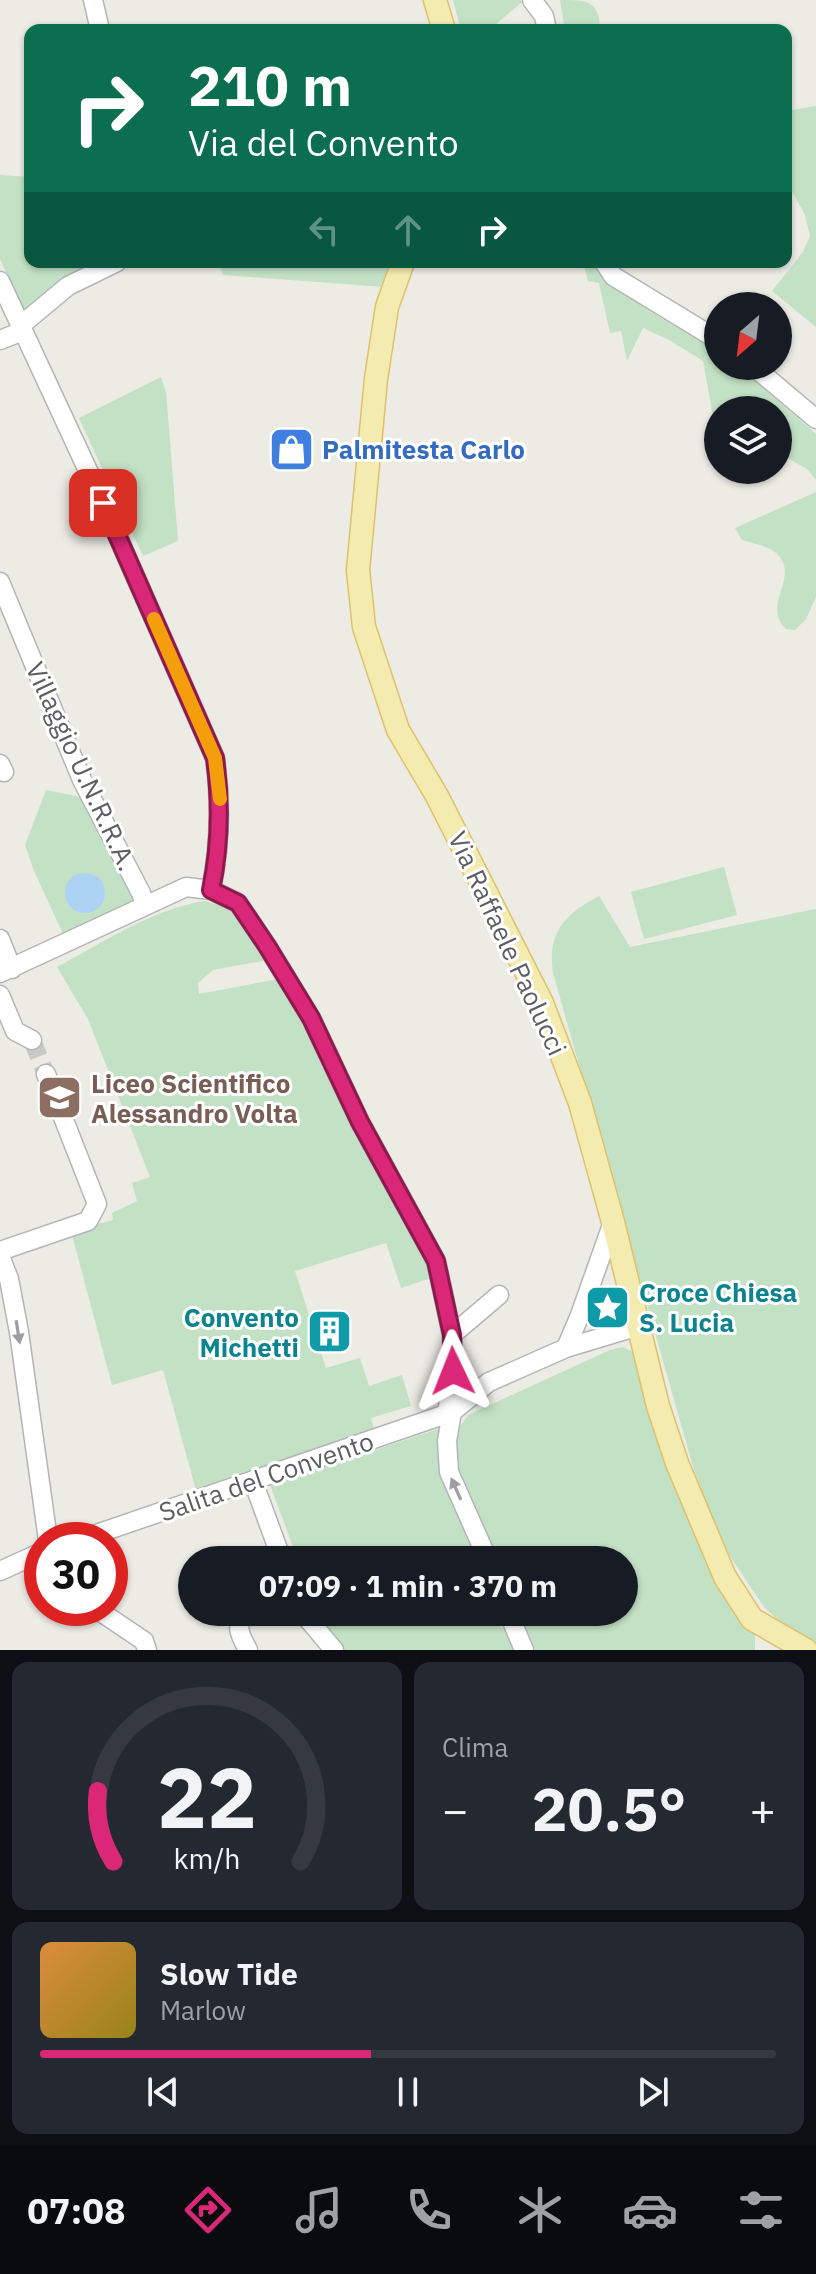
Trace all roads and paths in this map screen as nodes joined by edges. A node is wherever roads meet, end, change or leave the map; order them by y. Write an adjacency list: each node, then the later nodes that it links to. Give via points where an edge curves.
1 (93, 0): 5 (street)
2 (435, 0): 6 (main road)
3 (532, 0): 4 (street)
4 (546, 15)
5 (99, 24)
6 (442, 24)
7 (105, 268): 11 (street, via 68,286)
8 (401, 268): 24 (main road, Via Raffaele Paolucci, via 387,307 376,379 358,570 364,627 398,730 542,1003 580,1103)
9 (608, 268): 12 (street)
10 (0, 281): 11 (street)
11 (22, 328): 13 (street); 17 (street, via 215,758 220,796)
12 (704, 331)
13 (0, 340)
14 (770, 380): 15 (street)
15 (816, 419)
16 (0, 582): 18 (street, Villaggio U.N.R.R.A., via 82,780)
17 (211, 890): 18 (street, via 186,887); 28 (street, via 238,903 311,1018 436,1261)
18 (145, 905): 20 (street)
19 (0, 939): 20 (street)
20 (6, 971)
21 (0, 995): 22 (street, via 15,1031)
22 (32, 1040)
23 (46, 1074): 25 (street, via 97,1204 88,1221)
24 (613, 1222): 27 (main road, Via Raffaele Paolucci); 29 (street)
25 (0, 1254): 32 (street, one-way to 32, via 19,1332)
26 (499, 1295): 28 (street)
27 (639, 1326): 29 (street, Salita del Convento); 43 (main road, Via Raffaele Paolucci, via 677,1463 725,1577 752,1619)
28 (452, 1335): 30 (street)
29 (566, 1348): 30 (street, Salita del Convento, via 489,1382)
30 (452, 1412): 31 (street, Salita del Convento); 35 (street, one-way to 30, via 449,1472)
31 (253, 1481): 33 (street, Salita del Convento); 34 (street)
32 (45, 1522)
33 (128, 1523)
34 (277, 1546)
35 (482, 1546)
36 (24, 1560): 37 (street)
37 (0, 1571)
38 (119, 1626): 42 (street)
39 (238, 1626): 44 (street)
40 (314, 1626): 45 (street)
41 (514, 1626): 46 (street)
42 (145, 1646)
43 (791, 1647)
44 (248, 1650)
45 (334, 1650)
46 (524, 1650)

